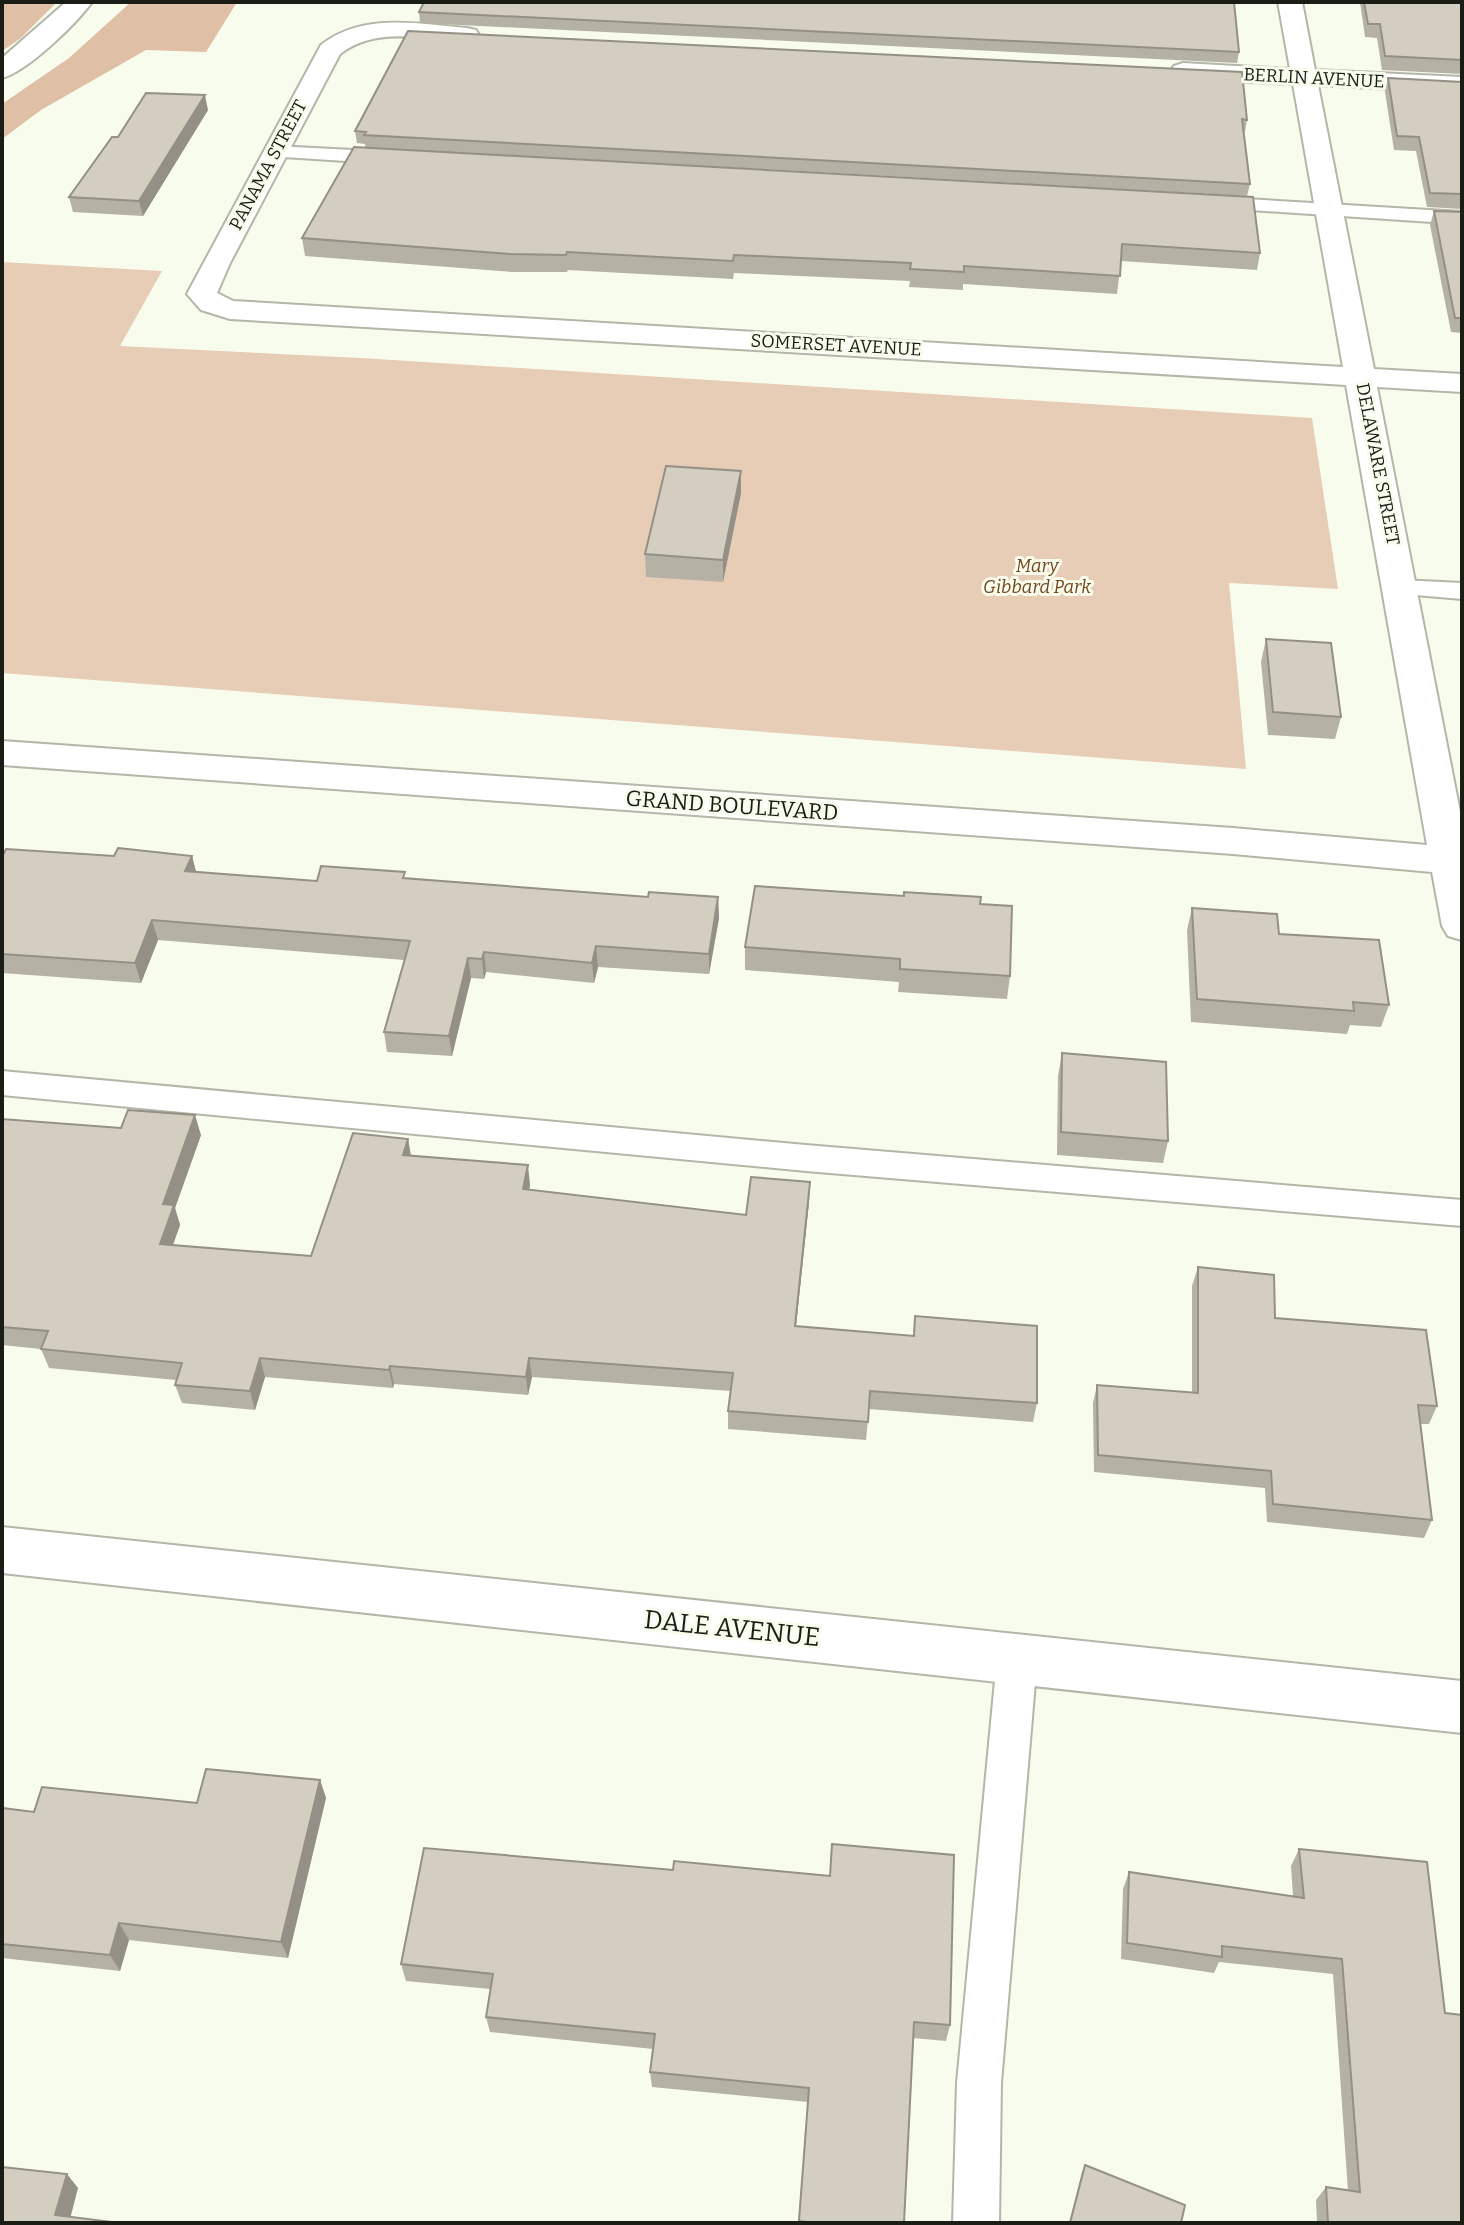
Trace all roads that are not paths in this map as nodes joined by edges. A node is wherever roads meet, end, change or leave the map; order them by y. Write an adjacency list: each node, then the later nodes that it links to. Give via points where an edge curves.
1 (80, 2): 4 (street)
2 (1290, 2): 6 (street, DELAWARE STREET)
3 (488, 36): 8 (street, PANAMA STREET, via 392,31 352,34 338,41)
4 (2, 70)
5 (1162, 70): 6 (street, BERLIN AVENUE)
6 (1305, 77): 7 (street, BERLIN AVENUE); 11 (street, DELAWARE STREET)
7 (1462, 85)
8 (275, 152): 9 (lane); 13 (street, PANAMA STREET, via 202,294)
9 (412, 159)
10 (1186, 202): 11 (lane)
11 (1328, 210): 12 (lane); 14 (street, DELAWARE STREET)
12 (1462, 218)
13 (211, 304): 14 (street, SOMERSET AVENUE, via 230,310)
14 (1362, 377): 15 (street, SOMERSET AVENUE); 16 (street, DELAWARE STREET)
15 (1462, 383)
16 (1401, 588): 17 (lane); 19 (street, DELAWARE STREET)
17 (1462, 591)
18 (2, 753): 19 (street, GRAND BOULEVARD)
19 (1456, 861): 20 (street, DELAWARE STREET)
20 (1462, 926)
21 (2, 1083): 22 (lane)
22 (1462, 1213)
23 (2, 1550): 24 (street, DALE AVENUE)
24 (1017, 1659): 25 (street, DALE AVENUE); 26 (lane, via 979,2083)
25 (1462, 1707)
26 (976, 2223)

